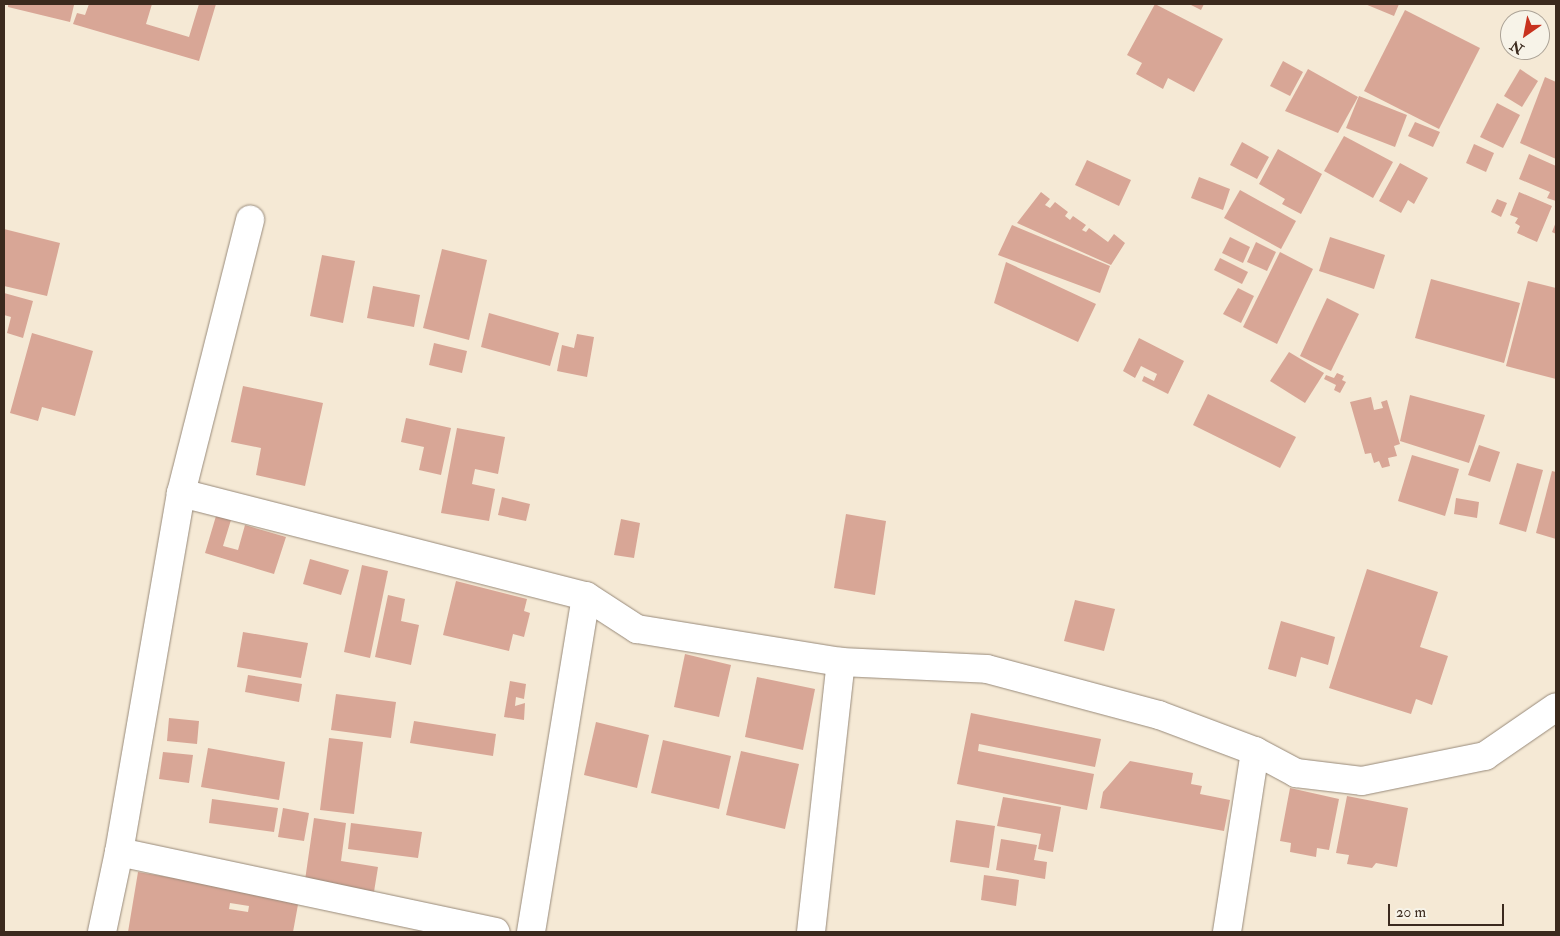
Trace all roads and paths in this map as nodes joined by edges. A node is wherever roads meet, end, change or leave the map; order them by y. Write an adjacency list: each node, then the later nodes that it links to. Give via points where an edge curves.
1 (250, 220): 2 (street)
2 (181, 493): 3 (street); 7 (street)
3 (586, 596): 4 (street, via 637,629); 10 (street)
4 (841, 662): 6 (street, via 987,669 1159,715); 11 (street)
5 (1556, 707): 6 (street, via 1485,756 1362,780 1296,773)
6 (1255, 751): 12 (street)
7 (119, 852): 8 (street); 9 (street)
8 (102, 932)
9 (496, 932)
10 (531, 932)
11 (811, 932)
12 (1227, 932)

